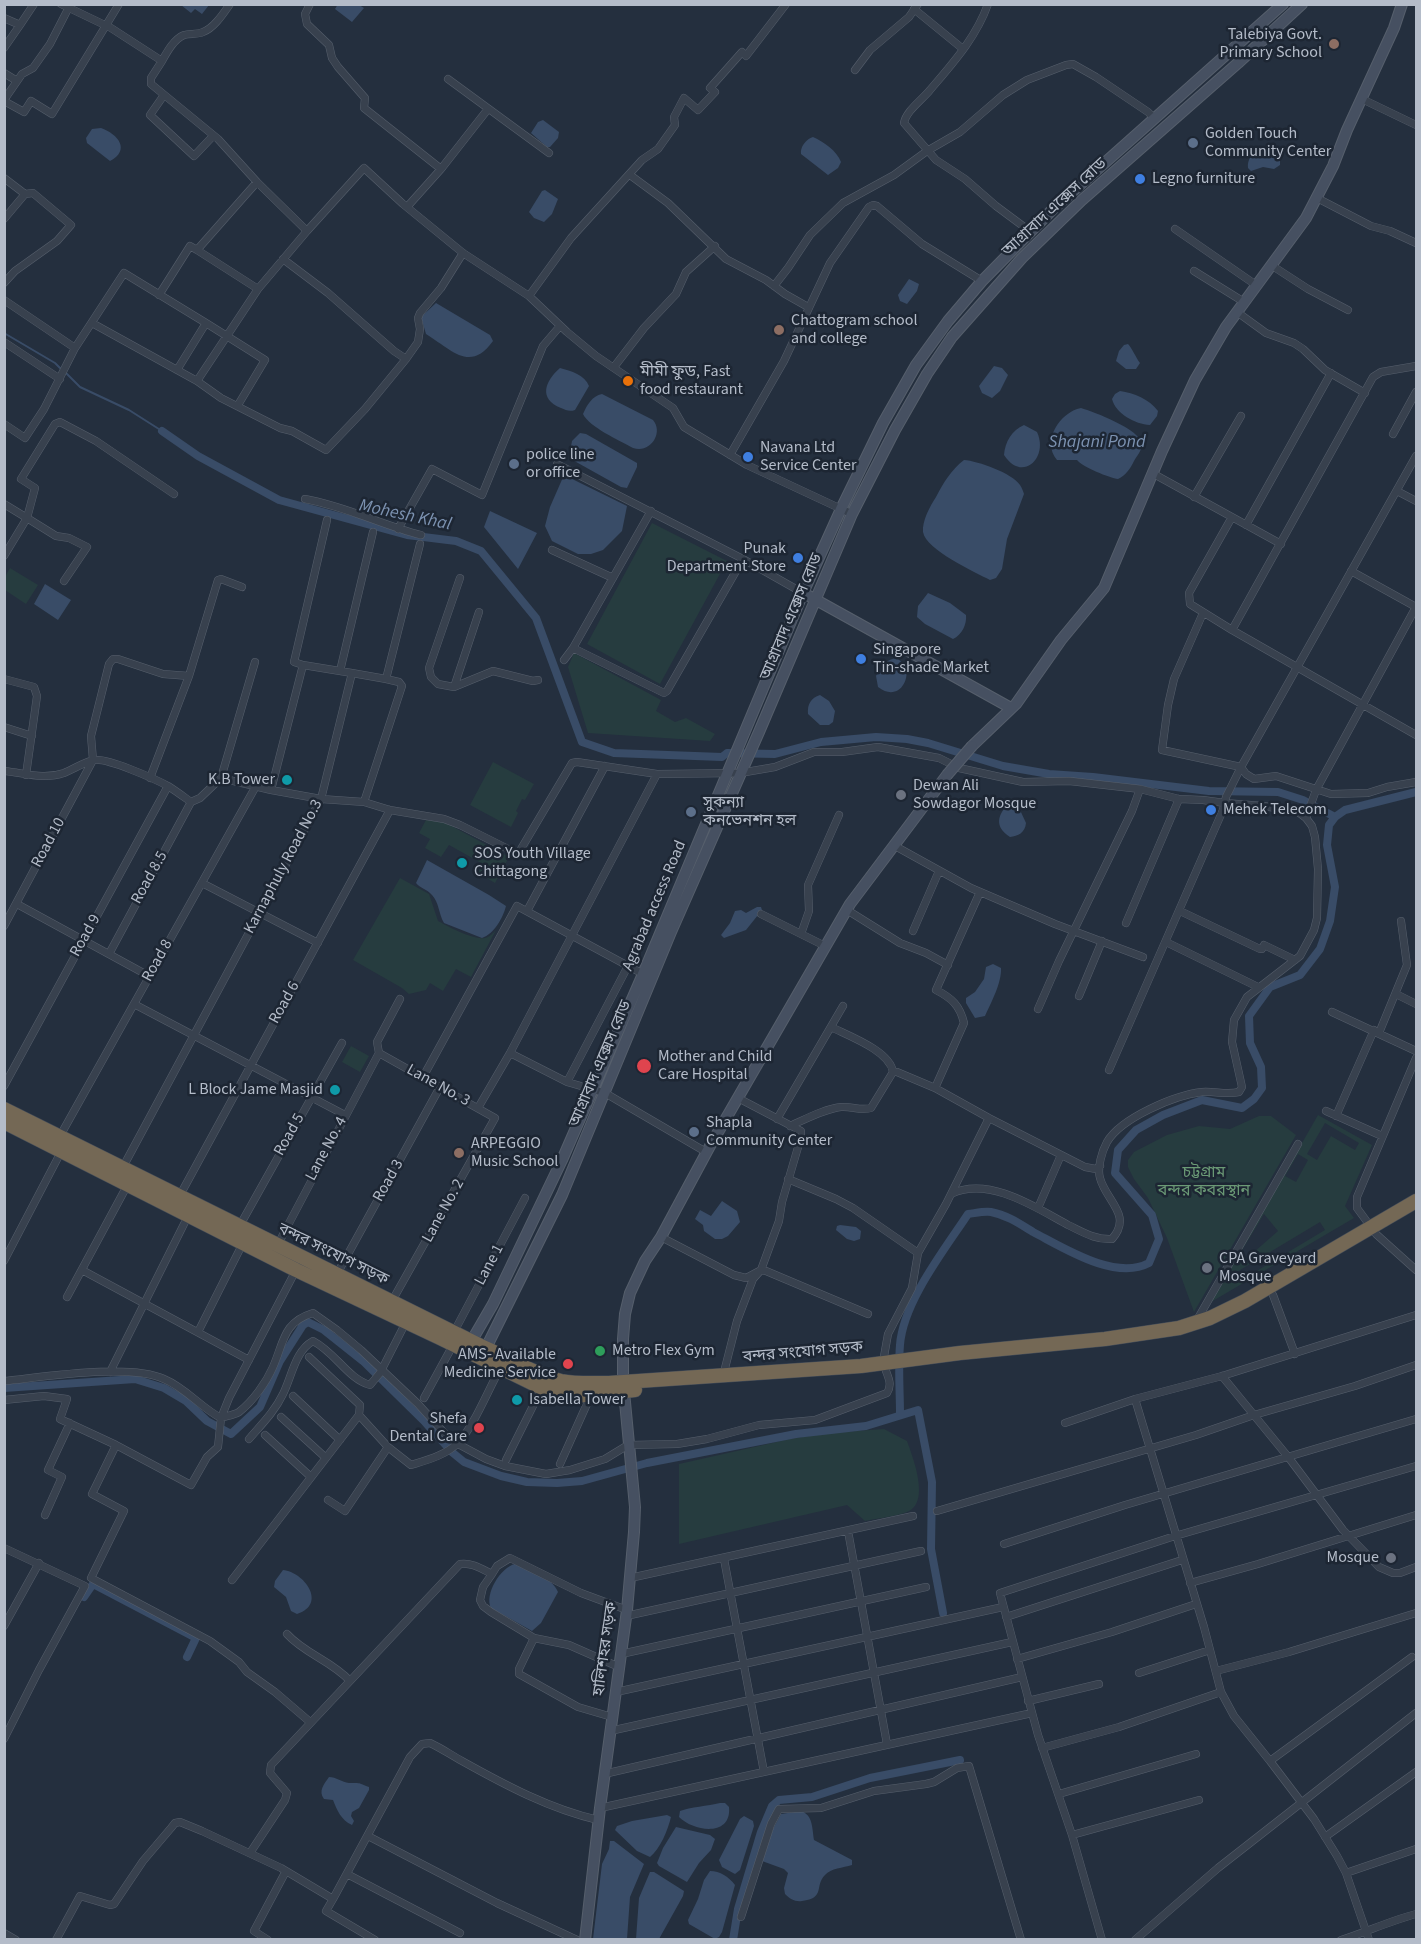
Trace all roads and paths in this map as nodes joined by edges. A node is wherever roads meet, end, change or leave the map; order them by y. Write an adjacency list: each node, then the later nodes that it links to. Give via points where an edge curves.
1 (34, 4): 14 (street)
2 (61, 4): 12 (street)
3 (119, 4): 15 (street)
4 (230, 4): 18 (street, via 208,30 178,39)
5 (310, 4): 32 (street, via 305,14 307,24 329,45 338,67 365,98 364,108)
6 (786, 4): 33 (street, via 746,56 742,52 710,88 715,92 698,110 684,98 671,132)
7 (988, 4): 17 (street, via 975,34)
8 (1283, 4): 27 (main road, আগ্রাবাদ এক্সেস রোড)
9 (1302, 4): 93 (main road, আগ্রাবাদ এক্সেস রোড, via 1082,200 995,288 952,337 927,374)
10 (1402, 4): 24 (main road, হালিশহর সড়ক)
11 (916, 7): 17 (street); 19 (street)
12 (68, 9): 15 (street); 22 (street, via 50,44 33,68)
13 (4, 18): 14 (street)
14 (20, 26): 16 (street)
15 (106, 26): 18 (street); 25 (street, via 52,114 31,101 24,112)
16 (4, 48)
17 (963, 49): 30 (street, via 904,120)
18 (162, 61): 23 (street, via 150,81)
19 (855, 69)
20 (4, 73): 22 (street)
21 (448, 79): 26 (street)
22 (17, 81): 25 (street)
23 (164, 95): 29 (street); 29 (street, via 150,115 194,156)
24 (1362, 99): 28 (street); 37 (main road, হালিশহর সড়ক)
25 (4, 101)
26 (488, 109): 31 (street); 32 (street)
27 (1155, 119): 30 (street, via 1073,64 1016,86 960,132); 42 (main road, আগ্রাবাদ এক্সেস রোড)
28 (1416, 125)
29 (213, 136): 35 (street)
30 (927, 151): 42 (street); 53 (street, via 894,175 843,203 810,235)
31 (549, 153)
32 (441, 169): 38 (street)
33 (630, 175): 44 (street, via 669,203); 56 (street, via 571,238)
34 (4, 177): 36 (street)
35 (257, 182): 41 (street); 45 (street)
36 (25, 194): 39 (street); 51 (street, via 33,193 71,225 57,242)
37 (1317, 198): 43 (street, via 1371,226); 48 (main road, হালিশহর সড়ক)
38 (407, 207): 41 (street, via 364,168); 46 (street)
39 (4, 219)
40 (1175, 229): 52 (street)
41 (307, 231): 47 (street)
42 (1031, 232): 50 (main road, আগ্রাবাদ এক্সেস রোড)
43 (1416, 243)
44 (715, 246): 53 (street, via 726,259); 70 (street, via 686,273 676,294)
45 (197, 250): 54 (street); 55 (street, via 190,246)
46 (463, 253): 56 (street); 68 (street, via 420,313 418,342)
47 (283, 259): 54 (street); 68 (street)
48 (1271, 265): 52 (main road, হালিশহর সড়ক); 60 (street)
49 (1194, 272): 58 (street)
50 (982, 281): 59 (street, via 922,244 873,205 830,263); 91 (main road, আগ্রাবাদ এক্সেস রোড, via 916,365)
51 (4, 283)
52 (1256, 285): 58 (main road, হালিশহর সড়ক)
53 (774, 286): 59 (street)
54 (258, 289): 65 (street)
55 (159, 296): 62 (street); 63 (street, via 124,273)
56 (528, 296): 64 (street)
57 (4, 300): 67 (street)
58 (1244, 302): 61 (main road, হালিশহর সড়ক)
59 (808, 307): 81 (street, via 784,361)
60 (1348, 310)
61 (1237, 312): 72 (street, via 1266,333 1303,349); 84 (main road, হালিশহর সড়ক, via 1195,380)
62 (207, 322): 65 (street); 71 (street)
63 (92, 323): 67 (street); 71 (street)
64 (560, 326): 70 (street); 98 (street, via 543,346 482,495 432,469)
65 (226, 336): 74 (street); 77 (street, via 266,360)
66 (4, 342): 73 (street)
67 (75, 348): 73 (street)
68 (406, 359): 77 (street, via 326,450)
69 (1416, 366): 76 (street, via 1377,373)
70 (614, 367): 81 (street, via 673,408 684,427)
71 (177, 370): 74 (street)
72 (1331, 373): 76 (street); 97 (street)
73 (60, 379): 79 (street, via 25,438)
74 (197, 381): 77 (street)
75 (1416, 392): 80 (street)
76 (1365, 393): 102 (street)
77 (238, 405)
78 (1241, 416): 87 (street)
79 (4, 424)
80 (1393, 434)
81 (730, 455): 91 (street)
82 (1416, 456): 85 (street)
83 (557, 464): 92 (street)
84 (1152, 473): 87 (street); 130 (main road, হালিশহর সড়ক, via 1104,588)
85 (1397, 490): 89 (street); 106 (street)
86 (174, 494): 95 (street, via 96,441 57,422 21,479 35,488)
87 (1194, 496): 94 (street)
88 (306, 499): 98 (street, via 331,503)
89 (1416, 501)
90 (4, 504): 95 (street)
91 (841, 509): 93 (street); 111 (main road, আগ্রাবাদ এক্সেস রোড)
92 (651, 511): 105 (street); 108 (street)
93 (852, 514): 112 (main road, আগ্রাবাদ এক্সেস রোড)
94 (1232, 517): 97 (street); 115 (street, via 1189,593 1190,604)
95 (27, 518): 104 (street); 109 (street, via 56,536 87,547)
96 (327, 520): 120 (street, via 294,662)
97 (1246, 525): 102 (street)
98 (398, 529): 100 (street)
99 (373, 532): 122 (street)
100 (421, 535)
101 (420, 544): 126 (street)
102 (1281, 544): 116 (street)
103 (552, 550): 108 (street)
104 (4, 556)
105 (743, 559): 111 (street); 117 (street, via 664,693)
106 (1351, 571): 113 (street); 121 (street)
107 (460, 578): 128 (street, via 429,668 438,684)
108 (613, 578): 117 (street)
109 (64, 581)
110 (242, 587): 124 (street, via 218,580)
111 (803, 594): 112 (main road); 132 (main road, আগ্রাবাদ এক্সেস রোড)
112 (814, 600): 130 (main road); 140 (main road, আগ্রাবাদ এক্সেস রোড)
113 (1416, 607): 129 (street)
114 (479, 612): 128 (street)
115 (1203, 613): 116 (street); 137 (street, via 1174,679 1162,750)
116 (1232, 630): 121 (street)
117 (573, 648): 118 (street)
118 (564, 660)
119 (255, 662): 144 (street)
120 (303, 665): 122 (street); 149 (street)
121 (1297, 667): 129 (street); 137 (street)
122 (340, 671): 123 (street)
123 (352, 673): 126 (street); 151 (street, Karnaphuly Road No.3)
124 (189, 676): 135 (street, via 163,674 112,659 91,736); 143 (street)
125 (4, 678): 134 (street, via 36,689)
126 (386, 679): 155 (street, via 402,686)
127 (538, 680): 128 (street, via 489,672)
128 (454, 687)
129 (1362, 705): 133 (street); 150 (street)
130 (1011, 708): 159 (main road, হালিশহর সড়ক, bridge, via 947,775)
131 (4, 727): 134 (street)
132 (746, 730): 138 (main road, Agrabad access Road)
133 (1416, 735)
134 (32, 736): 142 (street)
135 (93, 760): 142 (street, via 63,773); 143 (street); 163 (street, Road 10)
136 (605, 766): 141 (street); 156 (street, via 572,763 519,853 444,819); 165 (street)
137 (1241, 767): 150 (street, via 1254,779 1276,776); 153 (street)
138 (728, 769): 140 (street); 141 (street); 186 (main road, Agrabad access Road)
139 (4, 771): 142 (street)
140 (741, 771): 148 (street, via 775,767 814,752 878,747 939,758 959,768 1006,779); 214 (main road, আগ্রাবাদ এক্সেস রোড)
141 (657, 774): 175 (street)
142 (26, 775)
143 (150, 778): 146 (street)
144 (221, 778): 147 (street); 154 (street)
145 (1416, 782): 150 (street, via 1368,793)
146 (168, 786): 154 (street); 176 (street, Road 9)
147 (256, 786): 149 (street); 161 (street, Road 8)
148 (1140, 789): 152 (street); 173 (street)
149 (271, 790): 151 (street)
150 (1316, 791): 158 (street)
151 (321, 799): 155 (street); 167 (street, Karnaphuly Road No.3)
152 (1179, 799): 153 (street); 170 (street)
153 (1225, 800): 158 (street); 166 (street)
154 (191, 802): 181 (street, Road 8.5)
155 (364, 802): 156 (street)
156 (390, 810): 179 (street, Road 6)
157 (839, 815): 174 (street, via 808,885 809,911)
158 (1307, 815): 183 (street, via 1318,852 1317,918)
159 (896, 846): 160 (street); 164 (main road, হালিশহর সড়ক)
160 (939, 871): 162 (street); 172 (street)
161 (202, 883): 167 (street); 187 (street, Road 8)
162 (980, 892): 173 (street); 184 (street)
163 (16, 904): 171 (street, Road 10); 176 (street)
164 (847, 910): 180 (main road, হালিশহর সড়ক); 184 (street, via 900,943)
165 (527, 911): 175 (street); 208 (street, via 516,907)
166 (1180, 911): 178 (street); 183 (street, via 1260,949 1264,945)
167 (260, 913): 179 (street); 199 (street, Karnaphuly Road No.3)
168 (761, 914): 174 (street)
169 (1401, 921): 189 (street, via 1407,965)
170 (1126, 923)
171 (4, 926)
172 (913, 931)
173 (1074, 931): 177 (street); 195 (street)
174 (801, 934): 180 (street)
175 (572, 936): 185 (street); 203 (street)
176 (84, 941): 181 (street); 210 (street, Road 9)
177 (1102, 941): 182 (street); 190 (street)
178 (1166, 942): 188 (street); 206 (street)
179 (318, 943): 205 (street, Road 6)
180 (825, 946): 216 (main road, হালিশহর সড়ক)
181 (109, 954): 187 (street)
182 (1143, 957)
183 (1296, 960): 188 (street)
184 (948, 965): 212 (street, via 936,990 960,1008 964,1023)
185 (628, 966): 186 (street); 209 (street)
186 (643, 974): 213 (main road, Agrabad access Road)
187 (149, 976): 192 (street, Road 8)
188 (1258, 987): 233 (street, via 1247,997 1234,1020 1232,1042 1242,1080 1239,1092 1199,1092 1147,1110 1110,1137)
189 (1396, 994): 193 (street); 198 (street)
190 (1079, 996)
191 (400, 999): 202 (street, Lane No. 4, via 376,1042)
192 (134, 1004): 199 (street); 227 (street, Road 8)
193 (1416, 1004)
194 (843, 1006): 197 (street)
195 (1038, 1009)
196 (1332, 1012): 198 (street)
197 (831, 1027): 207 (street, via 882,1054); 223 (street)
198 (1377, 1032): 201 (street); 221 (street)
199 (193, 1036): 205 (street); 234 (street, Karnaphuly Road No.3)
200 (342, 1043): 215 (street, Road 5)
201 (1416, 1051)
202 (379, 1053): 208 (street, Lane No. 3); 220 (street, Lane No. 4)
203 (510, 1053): 209 (street); 217 (street)
204 (1416, 1058): 228 (street)
205 (250, 1066): 215 (street); 238 (street, Road 6)
206 (1109, 1070)
207 (893, 1072): 212 (street); 226 (street, via 871,1108 836,1108)
208 (423, 1077): 211 (street, Lane No. 3)
209 (567, 1082): 213 (street)
210 (4, 1086)
211 (440, 1087): 217 (street, Lane No. 3); 255 (street, Road 3)
212 (935, 1088): 222 (street)
213 (592, 1090): 214 (street); 266 (main road, Agrabad access Road, via 545,1196)
214 (605, 1093): 231 (street); 267 (main road, আগ্রাবাদ এক্সেস রোড, via 562,1195)
215 (311, 1098): 220 (street); 244 (street, Road 5)
216 (738, 1098): 223 (street); 231 (main road, হালিশহর সড়ক)
217 (478, 1108): 224 (street, Lane No. 3)
218 (4, 1109): 227 (highway, বন্দর সংযোগ সড়ক)
219 (1326, 1112): 221 (street)
220 (345, 1115): 248 (street, Lane No. 4)
221 (1336, 1116): 228 (street)
222 (989, 1118): 232 (street); 237 (street)
223 (777, 1119): 226 (street)
224 (495, 1120): 258 (street, Lane No. 2)
225 (4, 1122): 230 (highway, বন্দর সংযোগ সড়ক)
226 (790, 1126): 235 (street, via 801,1131 801,1137)
227 (60, 1136): 234 (highway, বন্দর সংযোগ সড়ক)
228 (1382, 1136): 245 (street, via 1357,1197 1357,1208)
229 (1298, 1144): 263 (street)
230 (62, 1150): 236 (highway, বন্দর সংযোগ সড়ক); 250 (street)
231 (706, 1152): 246 (main road, হালিশহর সড়ক)
232 (1061, 1155): 233 (street, via 1090,1169); 241 (street)
233 (1100, 1166): 241 (street, via 1099,1176 1121,1219 1119,1231 1112,1239 1089,1236)
234 (123, 1167): 238 (highway, বন্দর সংযোগ সড়ক)
235 (788, 1179): 249 (street, via 853,1208); 253 (street, via 779,1221)
236 (128, 1184): 243 (highway, বন্দর সংযোগ সড়ক); 251 (street)
237 (951, 1194): 241 (street, via 976,1187 992,1189); 249 (street)
238 (179, 1197): 244 (highway, বন্দর সংযোগ সড়ক)
239 (525, 1198): 265 (street, Lane 1)
240 (1416, 1201): 245 (highway, বন্দর সংযোগ সড়ক)
241 (1038, 1209)
242 (1416, 1212): 245 (highway, বন্দর সংযোগ সড়ক)
243 (188, 1216): 247 (highway, বন্দর সংযোগ সড়ক); 259 (street)
244 (239, 1227): 248 (highway, বন্দর সংযোগ সড়ক)
245 (1374, 1231): 254 (street); 256 (highway, বন্দর সংযোগ সড়ক, via 1326,1265); 263 (highway, বন্দর সংযোগ সড়ক, via 1245,1301)
246 (661, 1237): 253 (street, via 734,1275 746,1278); 279 (main road, হালিশহর সড়ক, via 630,1293 625,1314)
247 (244, 1243): 252 (highway, বন্দর সংযোগ সড়ক); 264 (street)
248 (277, 1246): 255 (highway, বন্দর সংযোগ সড়ক)
249 (918, 1253): 273 (street, via 912,1288 888,1334)
250 (4, 1262)
251 (82, 1270): 257 (street); 259 (street)
252 (296, 1270): 262 (highway, বন্দর সংযোগ সড়ক); 270 (street)
253 (761, 1270): 260 (street); 276 (street, via 753,1279 737,1321)
254 (1416, 1270)
255 (337, 1274): 258 (highway, বন্দর সংযোগ সড়ক)
256 (1273, 1295): 268 (street); 271 (highway, বন্দর সংযোগ সড়ক, via 1222,1322 1181,1335 1100,1348)
257 (67, 1297)
258 (393, 1301): 265 (highway, বন্দর সংযোগ সড়ক)
259 (145, 1304): 264 (street); 275 (street)
260 (868, 1314)
261 (1416, 1315): 268 (street)
262 (406, 1322): 265 (highway, বন্দর সংযোগ সড়ক); 294 (street, via 370,1385 358,1382 324,1347 312,1341 304,1346 283,1394)
263 (1195, 1323): 271 (highway, বন্দর সংযোগ সড়ক, via 1105,1339)
264 (198, 1332): 270 (street)
265 (454, 1338): 266 (highway, বন্দর সংযোগ সড়ক); 283 (street, Lane 1)
266 (469, 1346): 267 (highway, বন্দর সংযোগ সড়ক)
267 (483, 1354): 274 (highway, বন্দর সংযোগ সড়ক); 279 (highway, বন্দর সংযোগ সড়ক, via 559,1380)
268 (1295, 1354): 277 (street)
269 (309, 1357): 286 (street, via 360,1405)
270 (249, 1360): 289 (street)
271 (917, 1363): 273 (highway, বন্দর সংযোগ সড়ক)
272 (1416, 1365): 287 (street)
273 (886, 1366): 276 (highway, বন্দর সংযোগ সড়ক); 279 (highway, বন্দর সংযোগ সড়ক, via 823,1378); 298 (street, via 891,1382 886,1393 815,1420 759,1425 685,1443)
274 (500, 1369): 280 (highway, বন্দর সংযোগ সড়ক); 296 (street)
275 (110, 1372): 278 (street); 289 (street, via 163,1378)
276 (723, 1376): 279 (highway, বন্দর সংযোগ সড়ক)
277 (1222, 1376): 284 (street); 287 (street)
278 (4, 1381)
279 (623, 1386): 281 (highway, বন্দর সংযোগ সড়ক); 298 (main road, হালিশহর সড়ক)
280 (542, 1388): 281 (highway, বন্দর সংযোগ সড়ক, via 575,1396); 303 (street)
281 (591, 1395): 304 (street)
282 (293, 1396): 295 (street)
283 (424, 1398)
284 (1135, 1399): 291 (street); 300 (street)
285 (4, 1400): 292 (street, via 44,1396 67,1399 60,1419)
286 (360, 1415): 295 (street); 299 (street)
287 (1254, 1415): 300 (street); 302 (street)
288 (281, 1417): 301 (street)
289 (221, 1418): 296 (street, via 237,1413 253,1397 273,1366 286,1331 303,1316 313,1313 362,1350); 297 (street, via 218,1447 207,1457 191,1485)
290 (1416, 1419): 302 (street)
291 (1065, 1423)
292 (70, 1424): 297 (street); 311 (street, via 48,1470 62,1477)
293 (266, 1435): 306 (street)
294 (249, 1439)
295 (340, 1440): 301 (street)
296 (458, 1444): 298 (street, via 486,1460 546,1474 605,1460); 299 (street, via 411,1465)
297 (116, 1445): 326 (street, via 92,1494 124,1511)
298 (628, 1445): 327 (main road, হালিশহর সড়ক, via 635,1507)
299 (388, 1447): 309 (street, via 345,1511)
300 (1149, 1448): 307 (street); 310 (street)
301 (326, 1458): 306 (street)
302 (1289, 1458): 307 (street); 308 (street)
303 (506, 1460)
304 (561, 1464)
305 (1416, 1466): 308 (street)
306 (311, 1478): 328 (street)
307 (1163, 1494): 315 (street); 317 (street)
308 (1317, 1496): 315 (street); 316 (street)
309 (328, 1500)
310 (937, 1511)
311 (45, 1515)
312 (1416, 1515): 316 (street)
313 (913, 1516): 314 (street)
314 (848, 1531): 320 (street); 323 (street)
315 (1175, 1536): 321 (street); 335 (street, via 1000,1593)
316 (1349, 1536): 324 (street, via 1386,1571 1400,1573); 329 (street)
317 (1004, 1544)
318 (4, 1548): 322 (street)
319 (921, 1551): 323 (street)
320 (724, 1559): 327 (street); 332 (street)
321 (1182, 1560): 329 (street); 338 (street)
322 (39, 1563): 330 (street); 339 (street)
323 (855, 1566): 332 (street); 333 (street)
324 (1416, 1567)
325 (492, 1574): 336 (street, via 510,1558); 342 (street, via 481,1593 483,1606); 355 (street, via 460,1564)
326 (91, 1578): 330 (street); 365 (street, via 210,1641)
327 (630, 1578): 336 (main road, হালিশহর সড়ক)
328 (232, 1580)
329 (1190, 1583): 334 (street)
330 (85, 1586): 368 (street)
331 (926, 1587): 333 (street)
332 (730, 1594): 336 (street); 340 (street)
333 (861, 1601): 340 (street); 343 (street)
334 (1196, 1604): 345 (street); 348 (street)
335 (1003, 1607): 338 (street); 343 (street)
336 (626, 1613): 346 (main road, হালিশহর সড়ক)
337 (1416, 1613): 351 (street)
338 (1006, 1617): 344 (street)
339 (4, 1626)
340 (737, 1628): 346 (street); 349 (street)
341 (286, 1634): 355 (street)
342 (534, 1638): 350 (street, via 579,1649); 364 (street, via 519,1674 578,1707)
343 (868, 1638): 349 (street); 353 (street)
344 (1012, 1642): 348 (street); 353 (street)
345 (1210, 1650): 351 (street); 352 (street)
346 (621, 1654): 350 (main road, হালিশহর সড়ক)
347 (1412, 1658): 372 (street)
348 (1017, 1659): 354 (street)
349 (744, 1665): 357 (street); 359 (street)
350 (619, 1666): 357 (main road, হালিশহর সড়ক)
351 (1216, 1671): 358 (street)
352 (1139, 1672)
353 (874, 1673): 359 (street); 361 (street)
354 (1022, 1677): 360 (street); 361 (street)
355 (350, 1681): 365 (street)
356 (1099, 1684): 360 (street)
357 (616, 1692): 364 (main road, হালিশহর সড়ক)
358 (1221, 1692): 370 (street); 372 (street, via 1234,1716)
359 (751, 1700): 366 (street); 367 (street)
360 (1028, 1701): 362 (street)
361 (881, 1710): 367 (street); 369 (street)
362 (1032, 1713): 369 (street); 370 (street)
363 (1416, 1713): 378 (street)
364 (612, 1717): 366 (main road, হালিশহর সড়ক)
365 (310, 1722): 384 (street, via 271,1765 270,1773 287,1793)
366 (610, 1731): 375 (main road, হালিশহর সড়ক)
367 (759, 1738): 373 (street); 375 (street)
368 (5, 1740)
369 (887, 1744): 373 (street)
370 (1042, 1748): 376 (street)
371 (1196, 1754): 376 (street)
372 (1270, 1761): 378 (street)
373 (764, 1772): 379 (street)
374 (1416, 1772): 382 (street)
375 (604, 1774): 379 (main road, হালিশহর সড়ক)
376 (1059, 1794): 380 (street)
377 (1199, 1800): 380 (street)
378 (1302, 1804): 382 (street); 402 (street, via 1218,1868)
379 (599, 1814): 381 (street, via 561,1809 430,1743 422,1744 410,1757); 399 (main road, হালিশহর সড়ক)
380 (1072, 1834): 401 (street)
381 (368, 1836): 387 (street); 398 (street)
382 (1325, 1837): 386 (street)
383 (1416, 1849): 386 (street)
384 (250, 1853): 385 (street); 395 (street, via 187,1824 176,1823 143,1861 114,1904 80,1896)
385 (286, 1871): 388 (street); 396 (street, via 254,1931)
386 (1346, 1873): 393 (street)
387 (347, 1874): 388 (street); 392 (street)
388 (333, 1899): 397 (street, via 327,1911)
389 (1416, 1914): 393 (street, via 1396,1919)
390 (741, 1917): 400 (street, via 779,1809 821,1808 874,1791 934,1782 957,1768 969,1766)
391 (4, 1934): 394 (street)
392 (460, 1934)
393 (1368, 1936): 403 (street)
394 (16, 1940)
395 (56, 1940)
396 (268, 1940)
397 (375, 1940)
398 (577, 1940)
399 (585, 1940)
400 (1021, 1940)
401 (1102, 1940)
402 (1135, 1940)
403 (1341, 1940)

